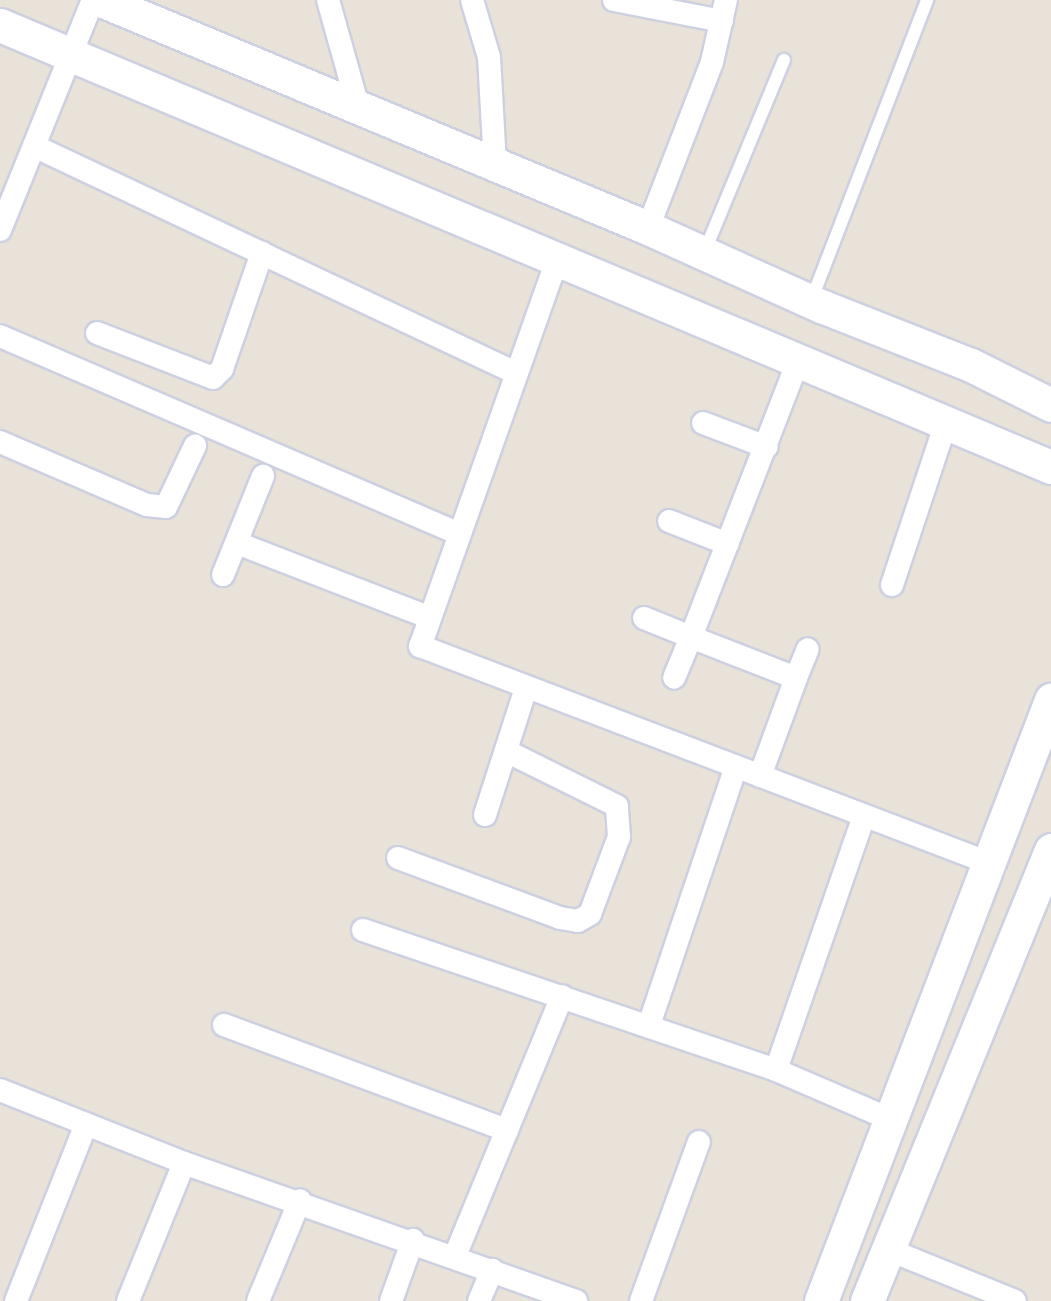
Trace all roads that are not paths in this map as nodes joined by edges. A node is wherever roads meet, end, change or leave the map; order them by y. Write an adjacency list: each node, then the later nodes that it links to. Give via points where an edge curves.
1 (93, 0): 9 (street)
2 (101, 0): 11 (street)
3 (328, 0): 11 (street)
4 (472, 0): 13 (street, via 489,57)
5 (614, 0): 7 (street)
6 (927, 0): 19 (lane)
7 (724, 10): 14 (street, via 712,62)
8 (0, 25): 9 (street)
9 (70, 56): 12 (street); 18 (street)
10 (784, 60): 17 (lane)
11 (358, 107): 13 (street)
12 (34, 146): 15 (street); 16 (street)
13 (495, 164): 14 (street)
14 (648, 228): 17 (street)
15 (0, 230)
16 (262, 253): 20 (street, via 222,369 213,378 200,377); 23 (street)
17 (703, 255): 19 (street)
18 (557, 260): 22 (street); 23 (street)
19 (810, 302): 24 (street, via 971,364)
20 (97, 333)
21 (0, 336): 33 (street)
22 (798, 361): 26 (street); 29 (street)
23 (516, 373): 33 (street)
24 (1051, 405)
25 (703, 423): 29 (street)
26 (946, 423): 30 (street); 37 (street)
27 (0, 442): 28 (street, via 147,505 166,507)
28 (195, 446)
29 (766, 447): 35 (street)
30 (1051, 467)
31 (263, 476): 34 (street)
32 (669, 521): 35 (street)
33 (459, 534): 38 (street)
34 (237, 543): 36 (street); 38 (street)
35 (728, 544): 40 (street)
36 (223, 575)
37 (892, 585)
38 (430, 618): 44 (street, via 420,646)
39 (644, 618): 40 (street)
40 (691, 637): 42 (street); 43 (street)
41 (808, 649): 43 (street)
42 (674, 678)
43 (796, 678): 48 (street)
44 (526, 688): 46 (street); 47 (street)
45 (1051, 700): 53 (street)
46 (506, 751): 49 (street); 52 (street, via 617,806 619,837 590,914 578,921 561,918)
47 (736, 767): 48 (street); 57 (street)
48 (760, 776): 50 (street)
49 (485, 815)
50 (864, 816): 53 (street); 58 (street)
51 (1051, 849): 67 (street)
52 (398, 858)
53 (989, 863): 60 (street)
54 (363, 930): 55 (street)
55 (562, 996): 57 (street); 62 (street)
56 (224, 1025): 62 (street)
57 (649, 1025): 58 (street)
58 (776, 1070): 60 (street)
59 (0, 1090): 61 (street)
60 (890, 1119): 77 (street)
61 (86, 1124): 64 (street); 70 (street)
62 (507, 1130): 68 (street)
63 (699, 1142): 76 (street)
64 (184, 1163): 65 (street); 71 (street)
65 (300, 1200): 66 (street); 72 (street)
66 (413, 1240): 68 (street); 73 (street)
67 (887, 1249): 78 (street); 79 (street)
68 (455, 1256): 69 (street)
69 (492, 1270): 74 (street); 75 (street)
70 (16, 1301)
71 (128, 1301)
72 (258, 1301)
73 (391, 1301)
74 (479, 1301)
75 (576, 1301)
76 (640, 1301)
77 (820, 1301)
78 (867, 1301)
79 (1015, 1301)

